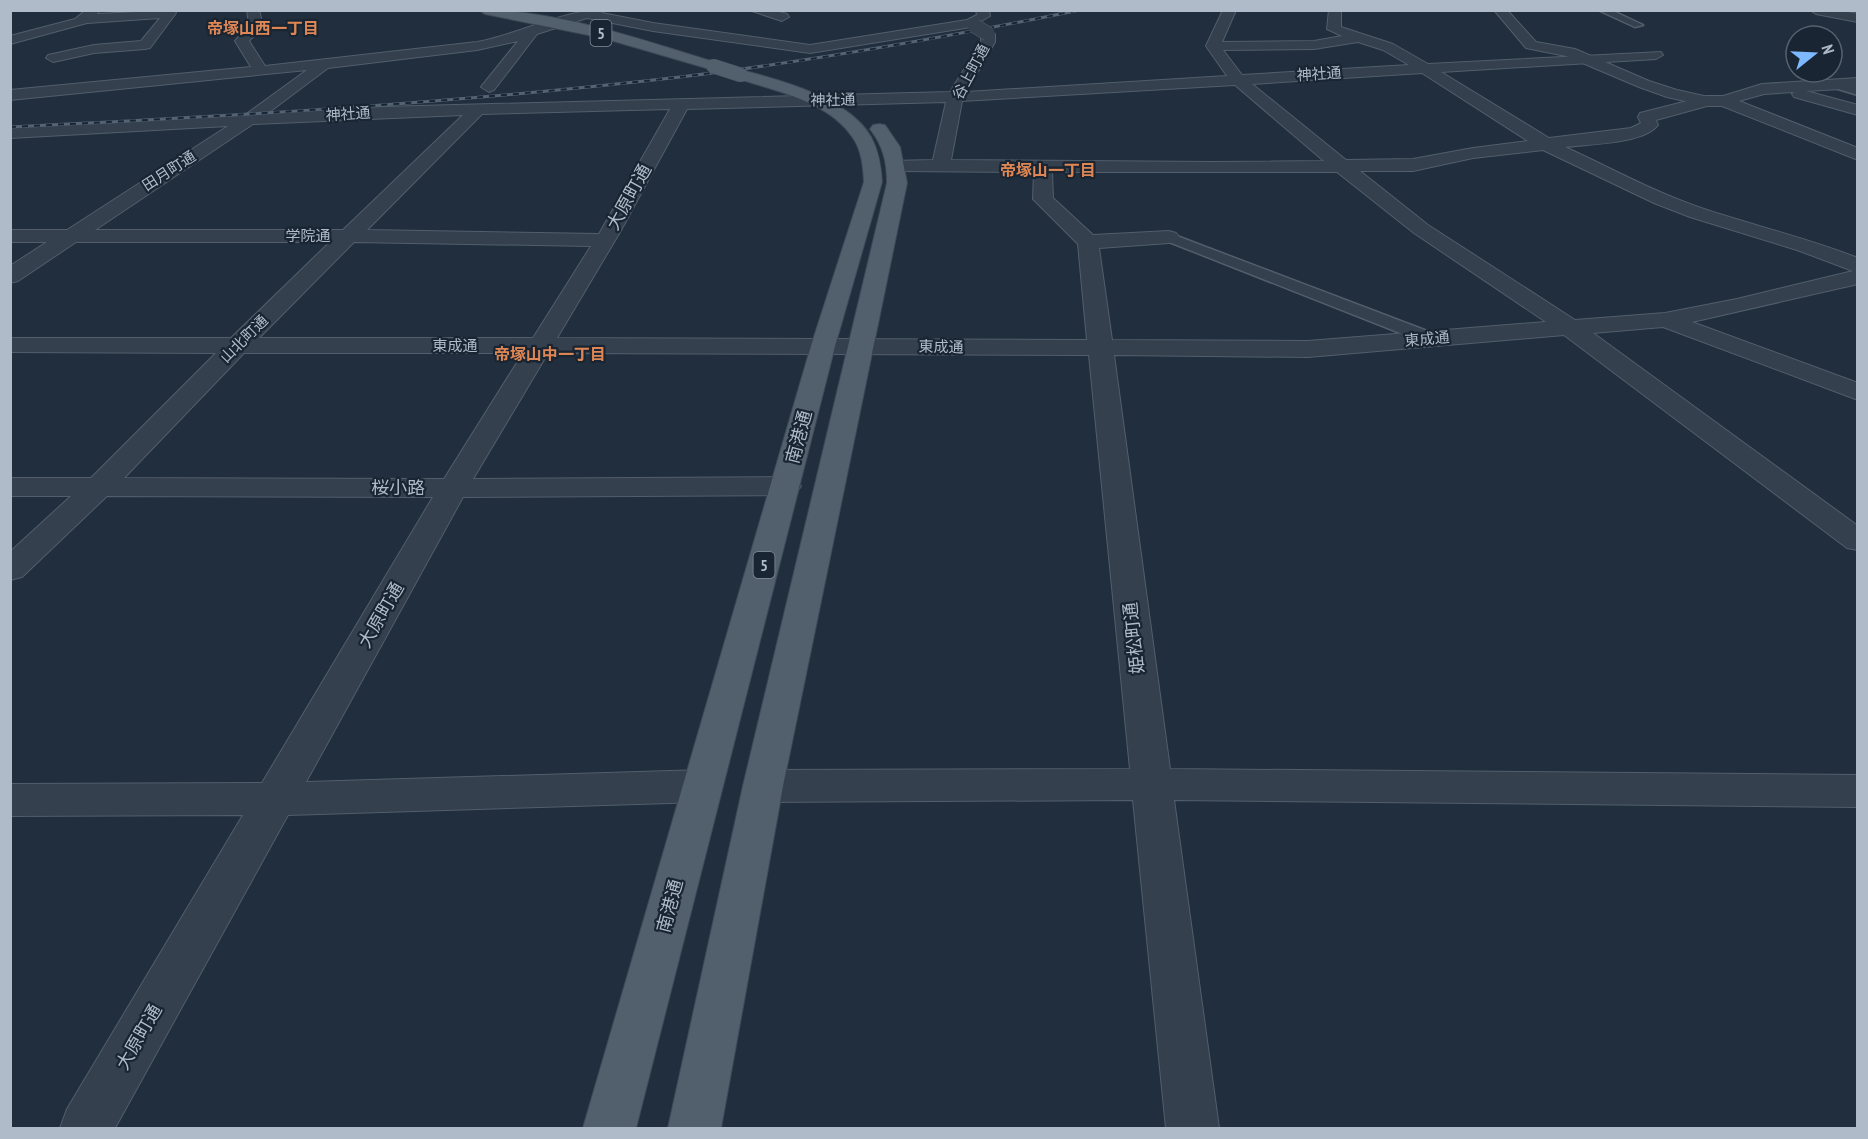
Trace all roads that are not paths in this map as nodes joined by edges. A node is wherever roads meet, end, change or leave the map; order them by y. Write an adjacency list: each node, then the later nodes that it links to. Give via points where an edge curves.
1 (253, 10): 31 (street, via 256,26 242,41)
2 (485, 10): 17 (main road, 南港通 / 5)
3 (524, 10): 16 (main road, 南港通 / 5)
4 (755, 10): 14 (street)
5 (1230, 10): 25 (street)
6 (1335, 10): 23 (street, via 1334,29)
7 (1500, 10): 27 (street, via 1531,45 1570,52)
8 (1602, 10): 20 (lane)
9 (1816, 10): 15 (street)
10 (982, 11): 12 (street); 19 (street, via 984,16)
11 (592, 12): 16 (street); 22 (street, via 653,27 810,49)
12 (937, 14)
13 (88, 15): 24 (street); 37 (street, via 170,13 145,45 94,49 45,65)
14 (782, 17)
15 (1857, 18)
16 (571, 19): 17 (street); 30 (main road, 南港通 / 5, via 663,40)
17 (555, 24): 21 (street); 30 (main road, 南港通 / 5)
18 (874, 24): 22 (street)
19 (973, 24): 22 (street); 38 (street, 谷上町通, bridge, via 988,34 988,42)
20 (1638, 25)
21 (533, 31): 28 (street, via 477,46); 34 (street)
22 (896, 35)
23 (1356, 38): 25 (street, via 1314,45); 29 (street, via 1388,47)
24 (10, 40)
25 (1213, 46): 32 (street)
26 (1656, 55): 27 (street, 神社通)
27 (1585, 59): 29 (street, 神社通); 40 (street, via 1673,94)
28 (326, 63): 31 (street); 45 (street, 田月町通)
29 (1423, 67): 32 (street, 神社通); 47 (street)
30 (737, 69): 39 (main road, 南港通 / 5)
31 (261, 71): 37 (street)
32 (1237, 79): 38 (street, 神社通); 51 (street)
33 (1832, 84): 35 (street); 36 (lane)
34 (489, 87)
35 (1781, 87): 40 (street); 44 (street)
36 (1857, 92)
37 (24, 93): 42 (street)
38 (955, 97): 39 (street, 神社通); 49 (street, 谷上町通)
39 (826, 100): 41 (street, 神社通); 50 (main road, 南港通 / 5, via 859,112 884,134); 67 (main road, 南港通 / 5, via 861,134 874,166 873,182)
40 (1715, 101): 47 (street, via 1646,117 1650,125 1635,133); 48 (street)
41 (681, 105): 43 (street, 神社通); 57 (street, 大原町通)
42 (10, 110)
43 (477, 110): 45 (street, 神社通); 55 (street, 山北町通)
44 (1857, 110)
45 (247, 121): 46 (street, 神社通); 54 (street, 田月町通)
46 (12, 134)
47 (1548, 145): 51 (street, via 1473,153 1413,165); 59 (street, via 1661,199 1805,245)
48 (1857, 155)
49 (941, 164): 50 (street); 52 (street)
50 (897, 165): 68 (main road, 南港通 / 5, via 897,183)
51 (1340, 165): 52 (street); 63 (street, via 1421,229)
52 (1043, 166): 58 (street, via 1043,199)
53 (10, 236): 54 (street, 学院通)
54 (70, 236): 55 (street, 学院通); 60 (street, 田月町通)
55 (349, 236): 57 (street, 学院通); 69 (street, 山北町通)
56 (1169, 237): 58 (street); 64 (lane)
57 (605, 240): 66 (street, 大原町通)
58 (1089, 242): 70 (street, 姫松町通)
59 (1857, 266)
60 (10, 276)
61 (1857, 277): 62 (street)
62 (1665, 320): 63 (street, 東成通); 71 (street, 東成通)
63 (1567, 326): 64 (street, 東成通); 76 (street)
64 (1428, 338): 70 (street, 東成通, via 1308,349)
65 (10, 345): 69 (street, 東成通)
66 (539, 346): 67 (street, 東成通); 69 (street, 東成通); 75 (street, 大原町通)
67 (823, 346): 68 (street, 東成通); 72 (main road, 南港通 / 5)
68 (862, 346): 70 (street, 東成通); 80 (main road, 南港通 / 5)
69 (236, 347): 74 (street, 山北町通)
70 (1101, 349): 78 (street, 姫松町通)
71 (1857, 392)
72 (786, 486): 75 (street, 桜小路); 79 (main road, 南港通 / 5)
73 (10, 487): 74 (street, 桜小路)
74 (99, 487): 75 (street, 桜小路); 77 (street, 山北町通)
75 (453, 488): 82 (street, 大原町通)
76 (1857, 541)
77 (10, 570)
78 (1151, 784): 80 (street); 81 (street); 87 (street, 姫松町通)
79 (703, 786): 82 (street); 85 (main road, 南港通 / 5)
80 (763, 786): 86 (main road, 南港通 / 5)
81 (1857, 791)
82 (276, 799): 83 (street); 84 (street, 大原町通)
83 (10, 800)
84 (86, 1128)
85 (609, 1128)
86 (694, 1128)
87 (1192, 1128)

